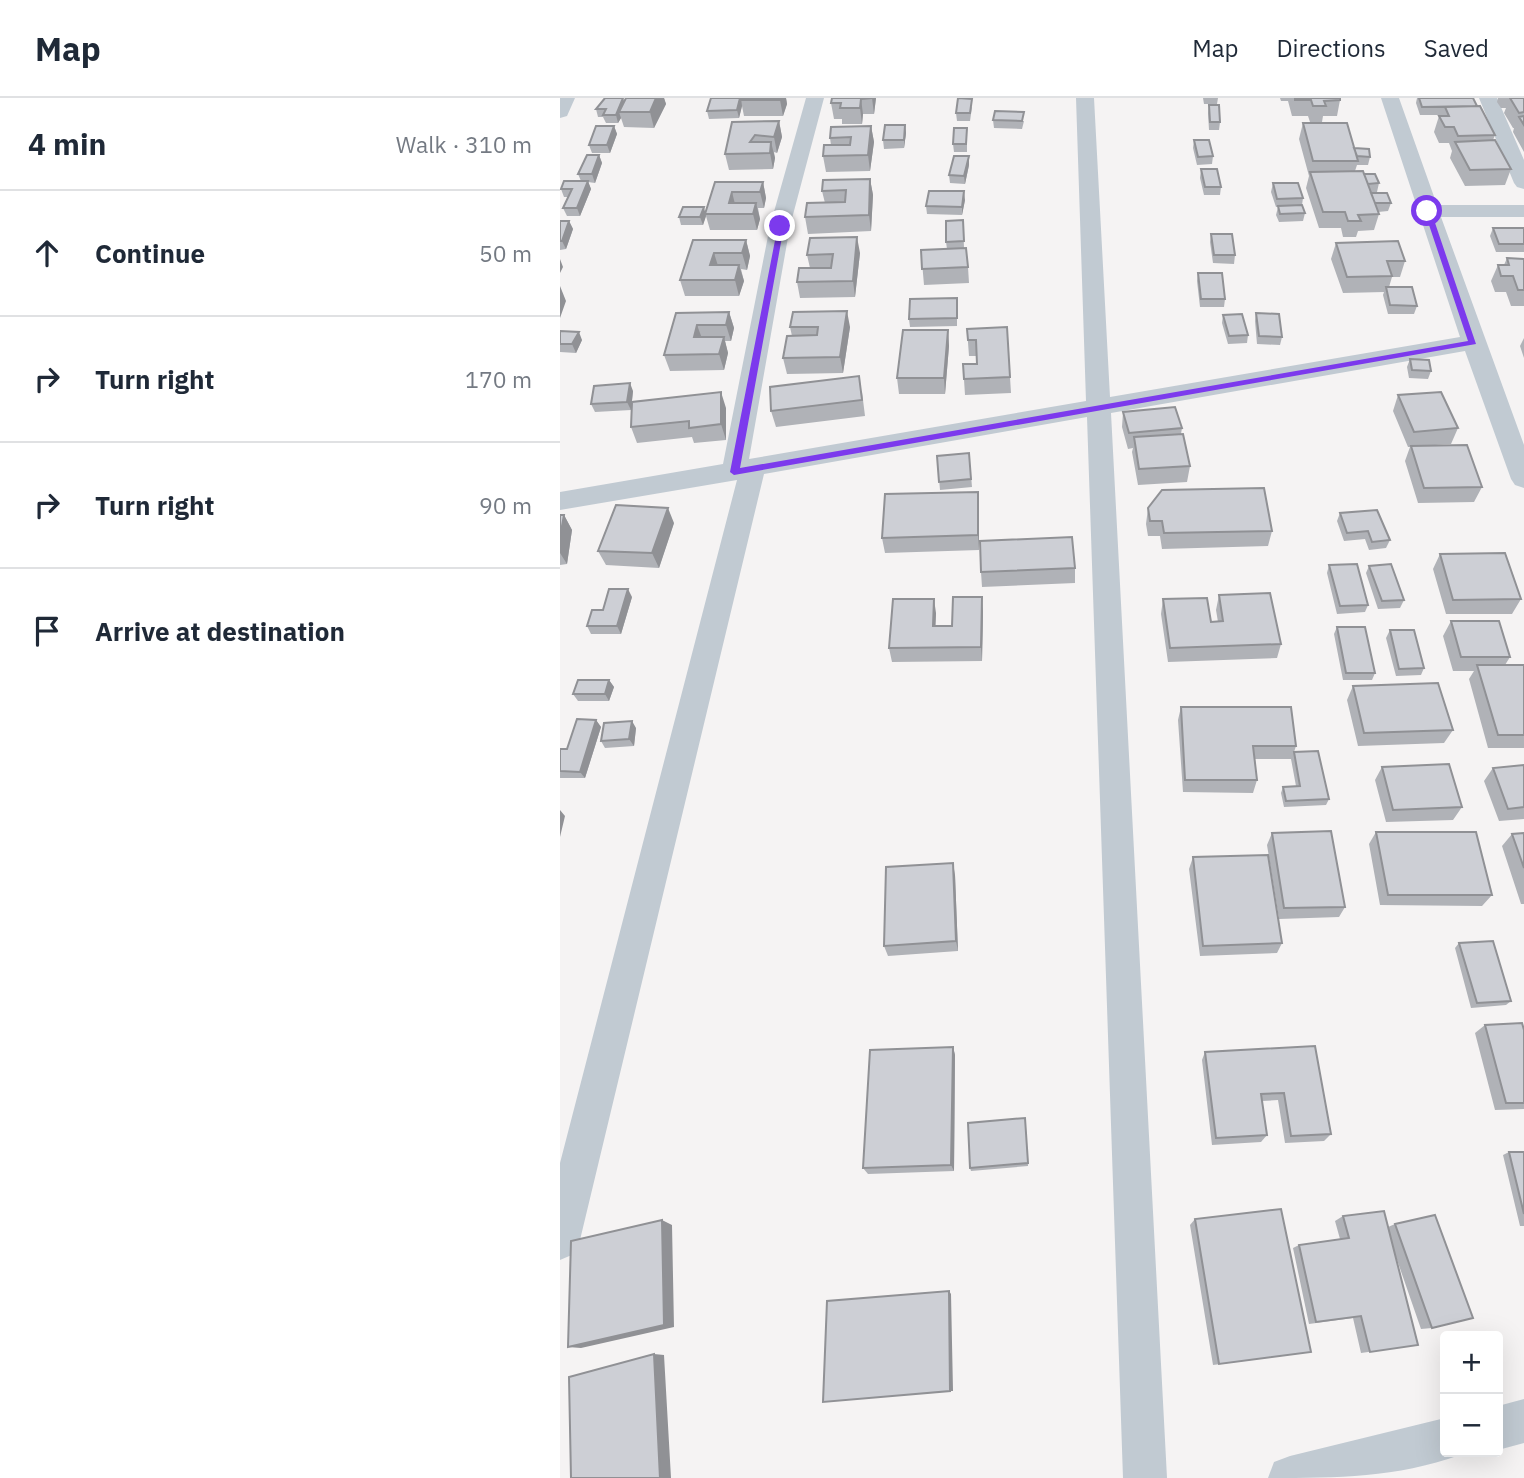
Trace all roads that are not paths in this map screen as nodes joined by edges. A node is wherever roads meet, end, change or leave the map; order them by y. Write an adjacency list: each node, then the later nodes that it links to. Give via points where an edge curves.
1 (566, 98): 6 (street)
2 (815, 98): 12 (street, via 780,226)
3 (1085, 98): 11 (street)
4 (1390, 98): 8 (street)
5 (1488, 98): 7 (street)
6 (560, 112)
7 (1524, 183)
8 (1427, 211): 9 (street); 10 (street)
9 (1524, 211)
10 (1473, 342): 11 (street); 13 (street)
11 (1100, 406): 12 (street); 19 (street)
12 (744, 470): 14 (street); 15 (street)
13 (1524, 479)
14 (560, 501)
15 (560, 1240)
16 (1524, 1422): 17 (street)
17 (1503, 1427)
18 (1440, 1441): 20 (street)
19 (1145, 1478)
20 (1290, 1478)

